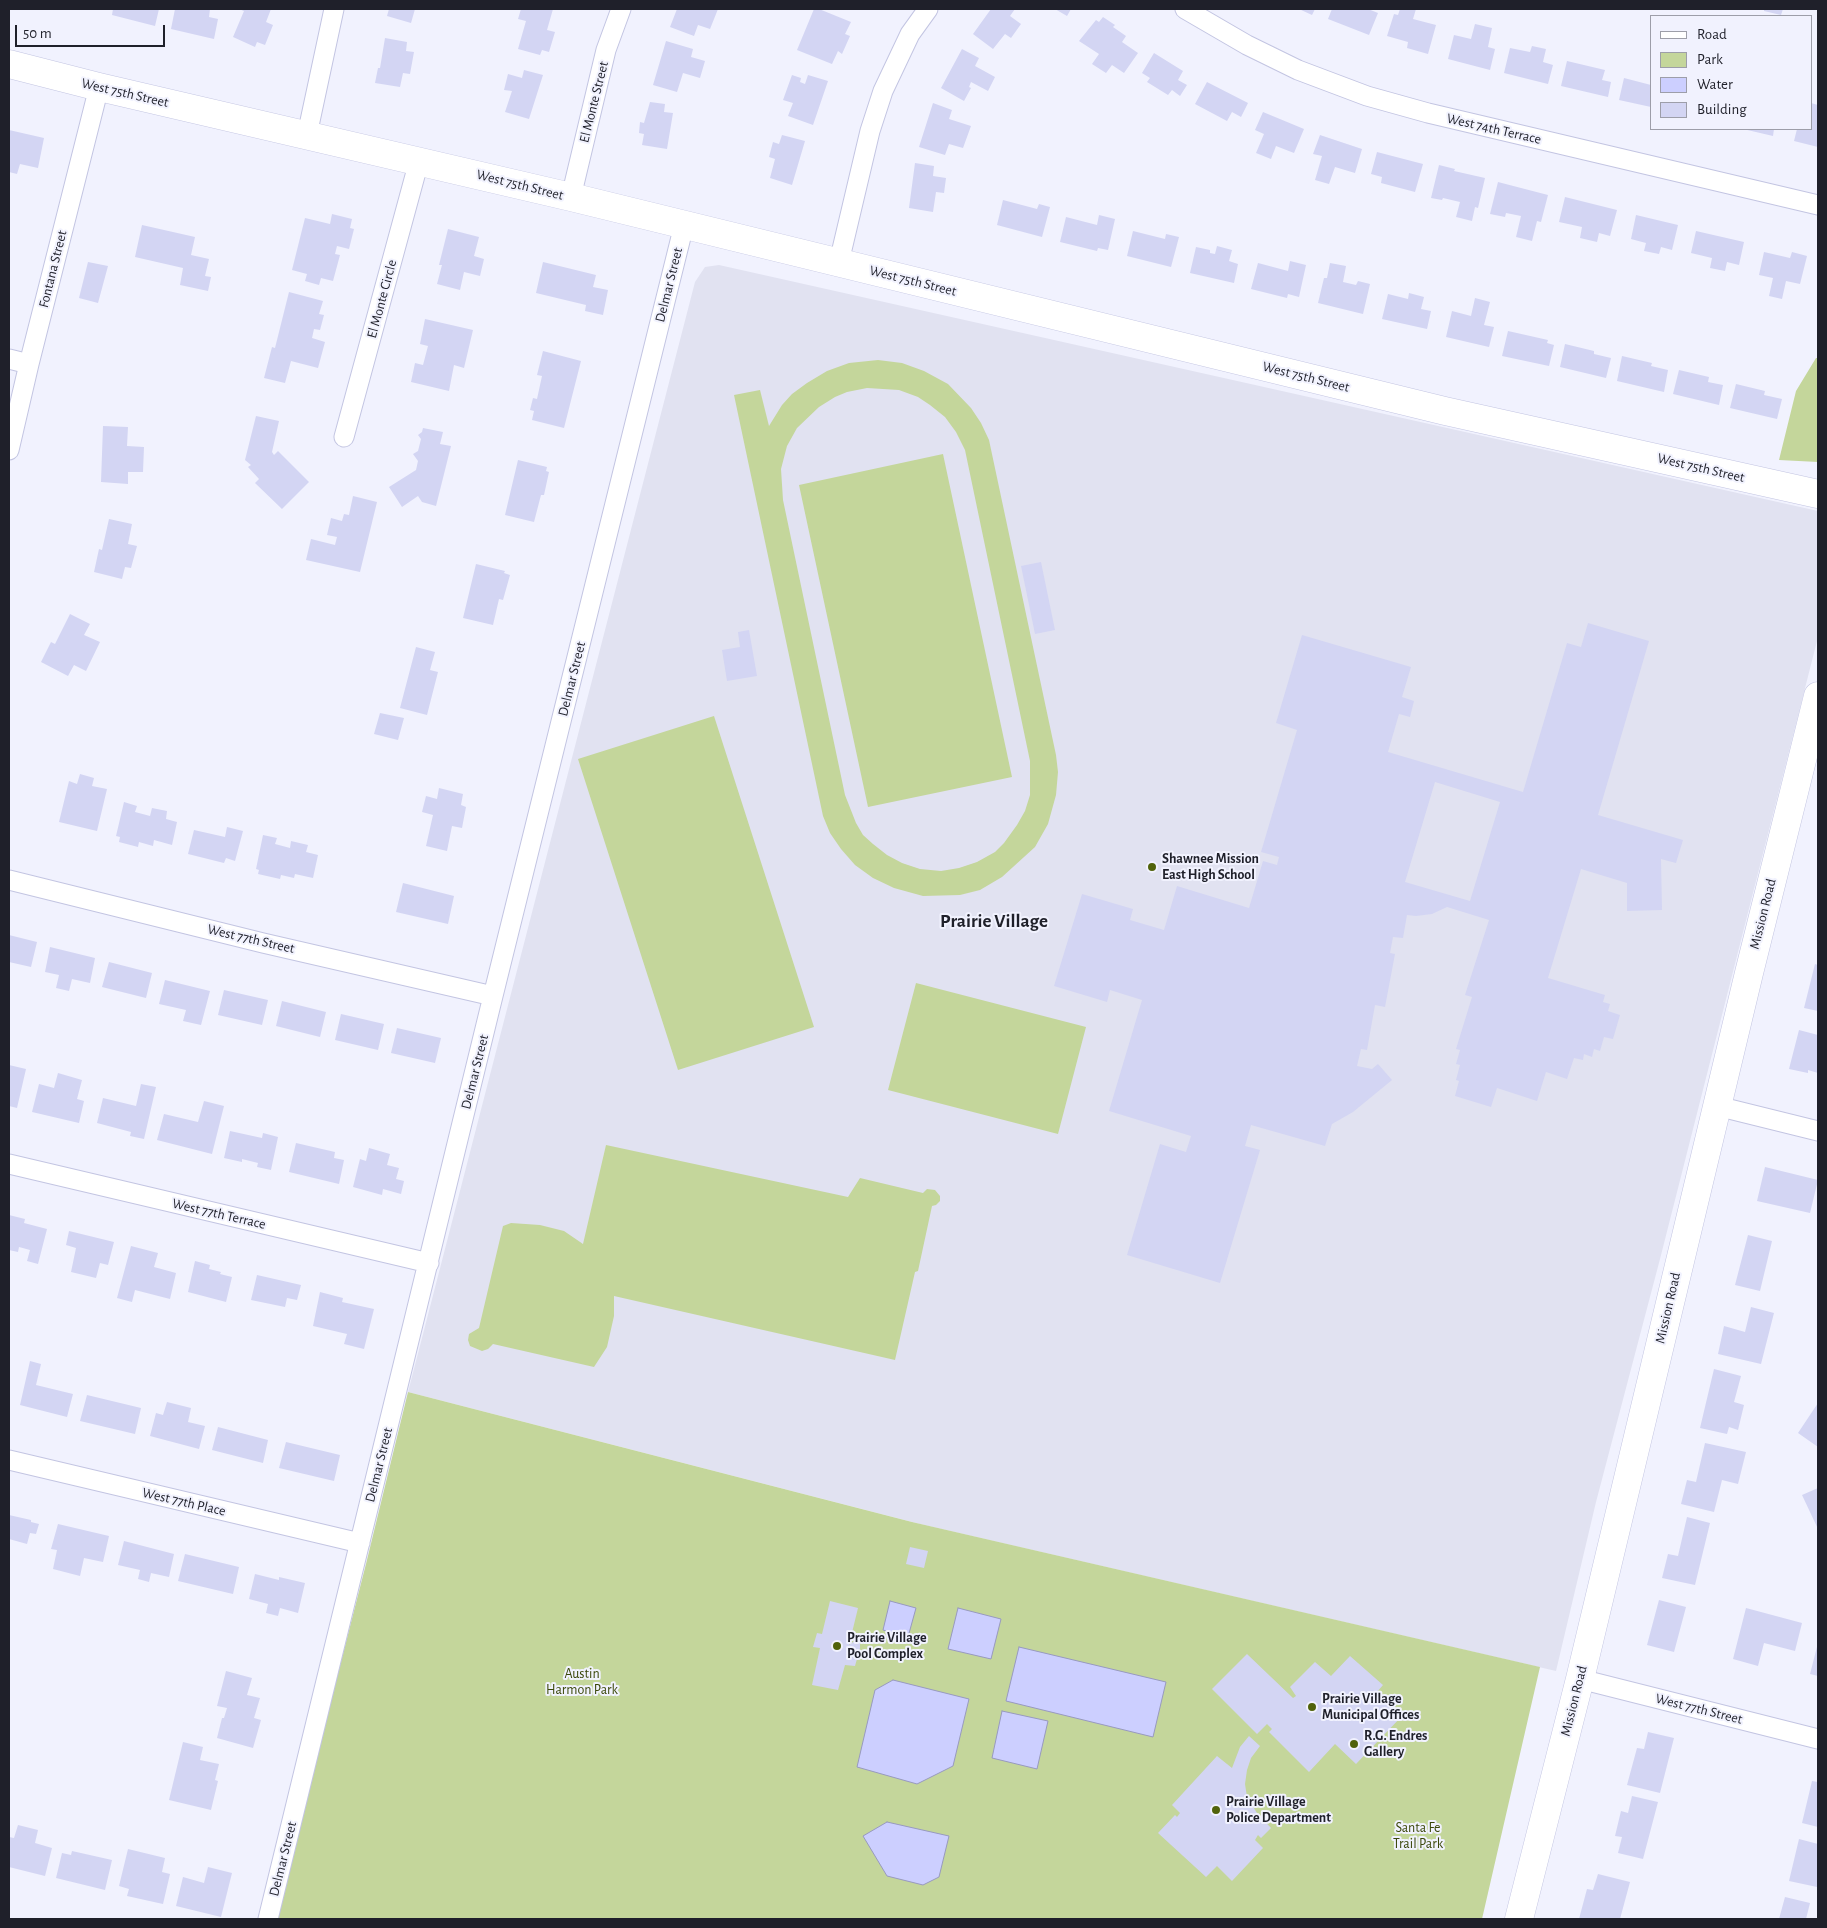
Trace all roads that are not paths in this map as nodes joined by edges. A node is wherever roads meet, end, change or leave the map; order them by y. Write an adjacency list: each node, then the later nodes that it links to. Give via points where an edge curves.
1 (334, 9): 7 (street)
2 (621, 9): 9 (street, El Monte Street, via 606,50)
3 (928, 9): 12 (street, via 910,34 883,91 870,131)
4 (1185, 9): 10 (street, West 74th Terrace, via 1298,70 1367,96)
5 (9, 64): 6 (main road, West 75th Street)
6 (99, 87): 7 (main road, West 75th Street); 14 (street, Fontana Street)
7 (307, 135): 8 (main road, West 75th Street)
8 (419, 161): 9 (main road, West 75th Street); 15 (street, El Monte Circle)
9 (571, 197): 11 (main road, West 75th Street)
10 (1818, 205)
11 (684, 225): 12 (main road, West 75th Street); 20 (street, Delmar Street)
12 (839, 262): 17 (main road, West 75th Street, via 1445,411)
13 (9, 359): 14 (street)
14 (28, 364): 16 (street, Fontana Street)
15 (344, 437)
16 (9, 450)
17 (1818, 494)
18 (1818, 696): 21 (main road, Mission Road)
19 (9, 880): 20 (street, West 77th Street)
20 (493, 996): 24 (street, Delmar Street)
21 (1717, 1106): 22 (street); 27 (main road, Mission Road)
22 (1818, 1131)
23 (9, 1164): 24 (street, West 77th Terrace)
24 (429, 1263): 26 (street, Delmar Street)
25 (9, 1460): 26 (street, West 77th Place)
26 (360, 1544): 29 (street, Delmar Street)
27 (1580, 1679): 28 (street, West 77th Street); 30 (main road, Mission Road)
28 (1818, 1739)
29 (268, 1919)
30 (1519, 1919)

